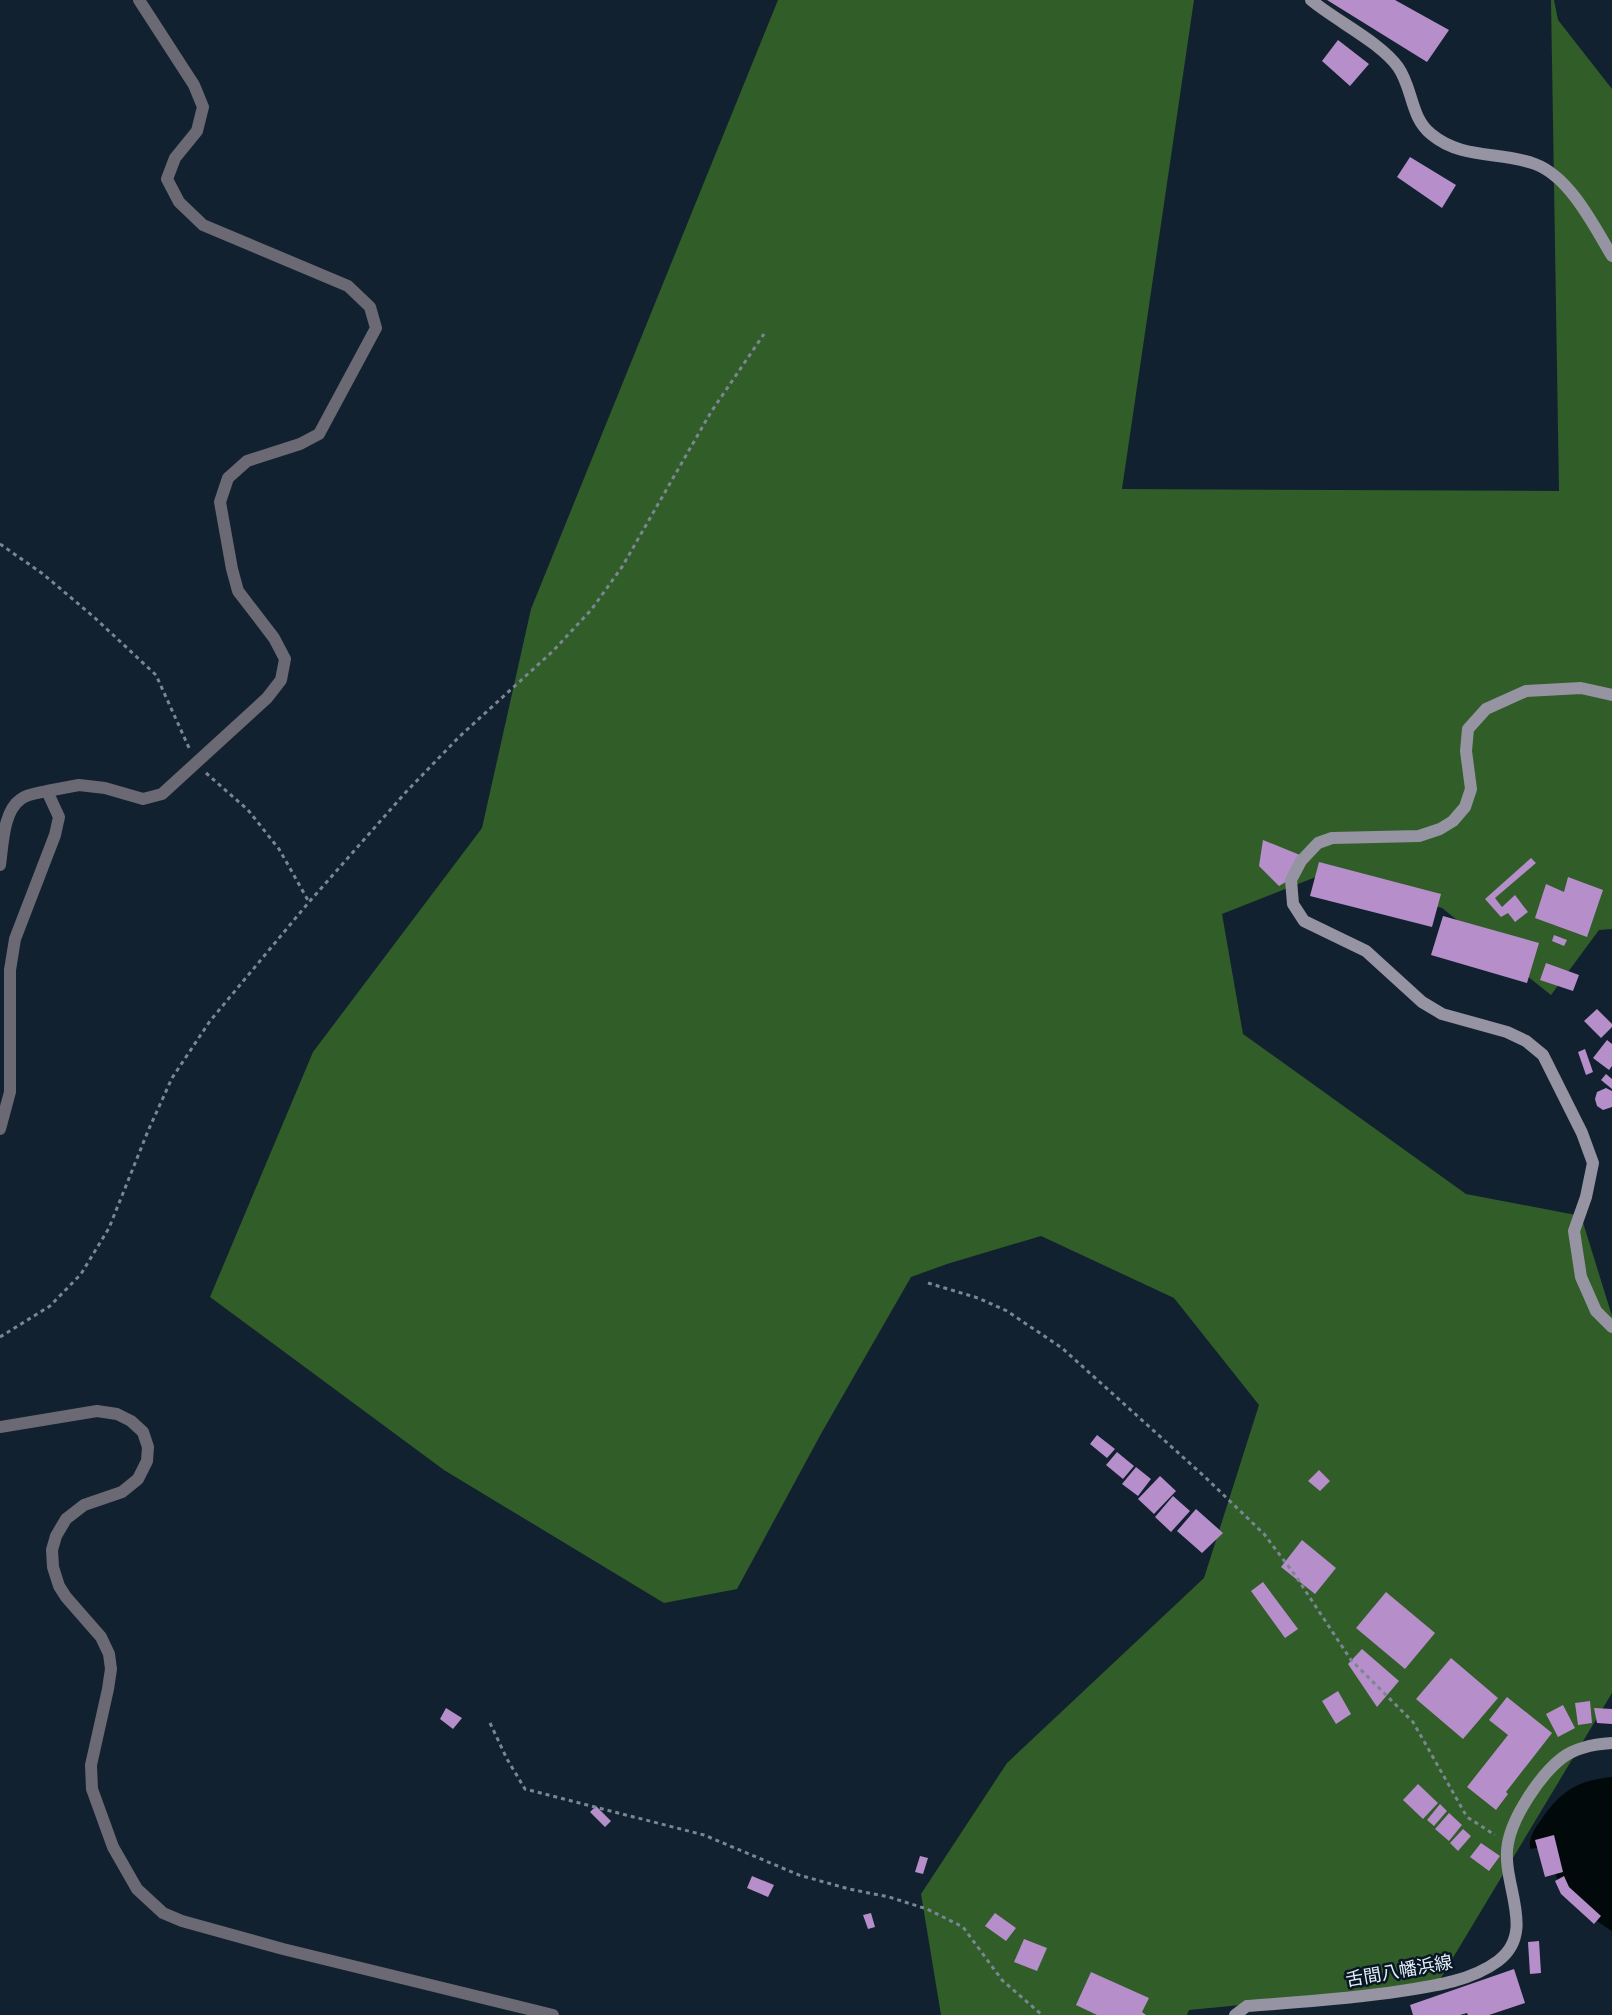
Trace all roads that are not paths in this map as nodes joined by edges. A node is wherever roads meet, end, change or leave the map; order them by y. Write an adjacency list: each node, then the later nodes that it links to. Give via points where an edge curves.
1 (139, 0): 5 (street, via 194,85 203,108 197,131 176,158 167,179 179,202 203,225 348,286 370,306 376,328 319,434 300,444 247,461 228,478 220,502 238,591 274,638 285,659 281,680 267,698 162,794 143,799 106,788 79,785)
2 (1311, 0): 3 (main road, via 1386,53 1406,81 1416,116 1429,132 1459,150 1536,164 1550,173 1569,189)
3 (1612, 256)
4 (1612, 695): 8 (main road, via 1581,688 1526,691 1486,710 1468,729 1466,750 1471,789 1465,807 1453,821 1419,836 1332,838 1318,844 1301,861 1291,880 1292,904 1304,921 1366,951 1422,1002 1442,1014 1507,1032 1526,1041 1543,1055 1594,1163 1574,1231 1581,1277 1596,1312)
5 (47, 791): 6 (street, via 22,797 15,804 9,814); 7 (street, via 59,817 15,939 10,970 10,1092)
6 (0, 865)
7 (0, 1129)
8 (1612, 1327)
9 (0, 1427): 11 (street, via 97,1411 117,1414 131,1421 143,1432 148,1447 147,1461 138,1479 122,1492 84,1505 66,1519 52,1550 59,1586 101,1637 109,1654 108,1689 91,1765 92,1789 113,1847 137,1890 163,1912 182,1921)
10 (1612, 1743): 12 (main road, 舌間八幡浜線, via 1584,1747 1563,1757 1540,1780 1520,1813 1508,1843 1507,1872 1518,1928 1499,1960 1478,1972 1440,1985 1352,1998 1247,2006)
11 (553, 2015)
12 (1235, 2015)

